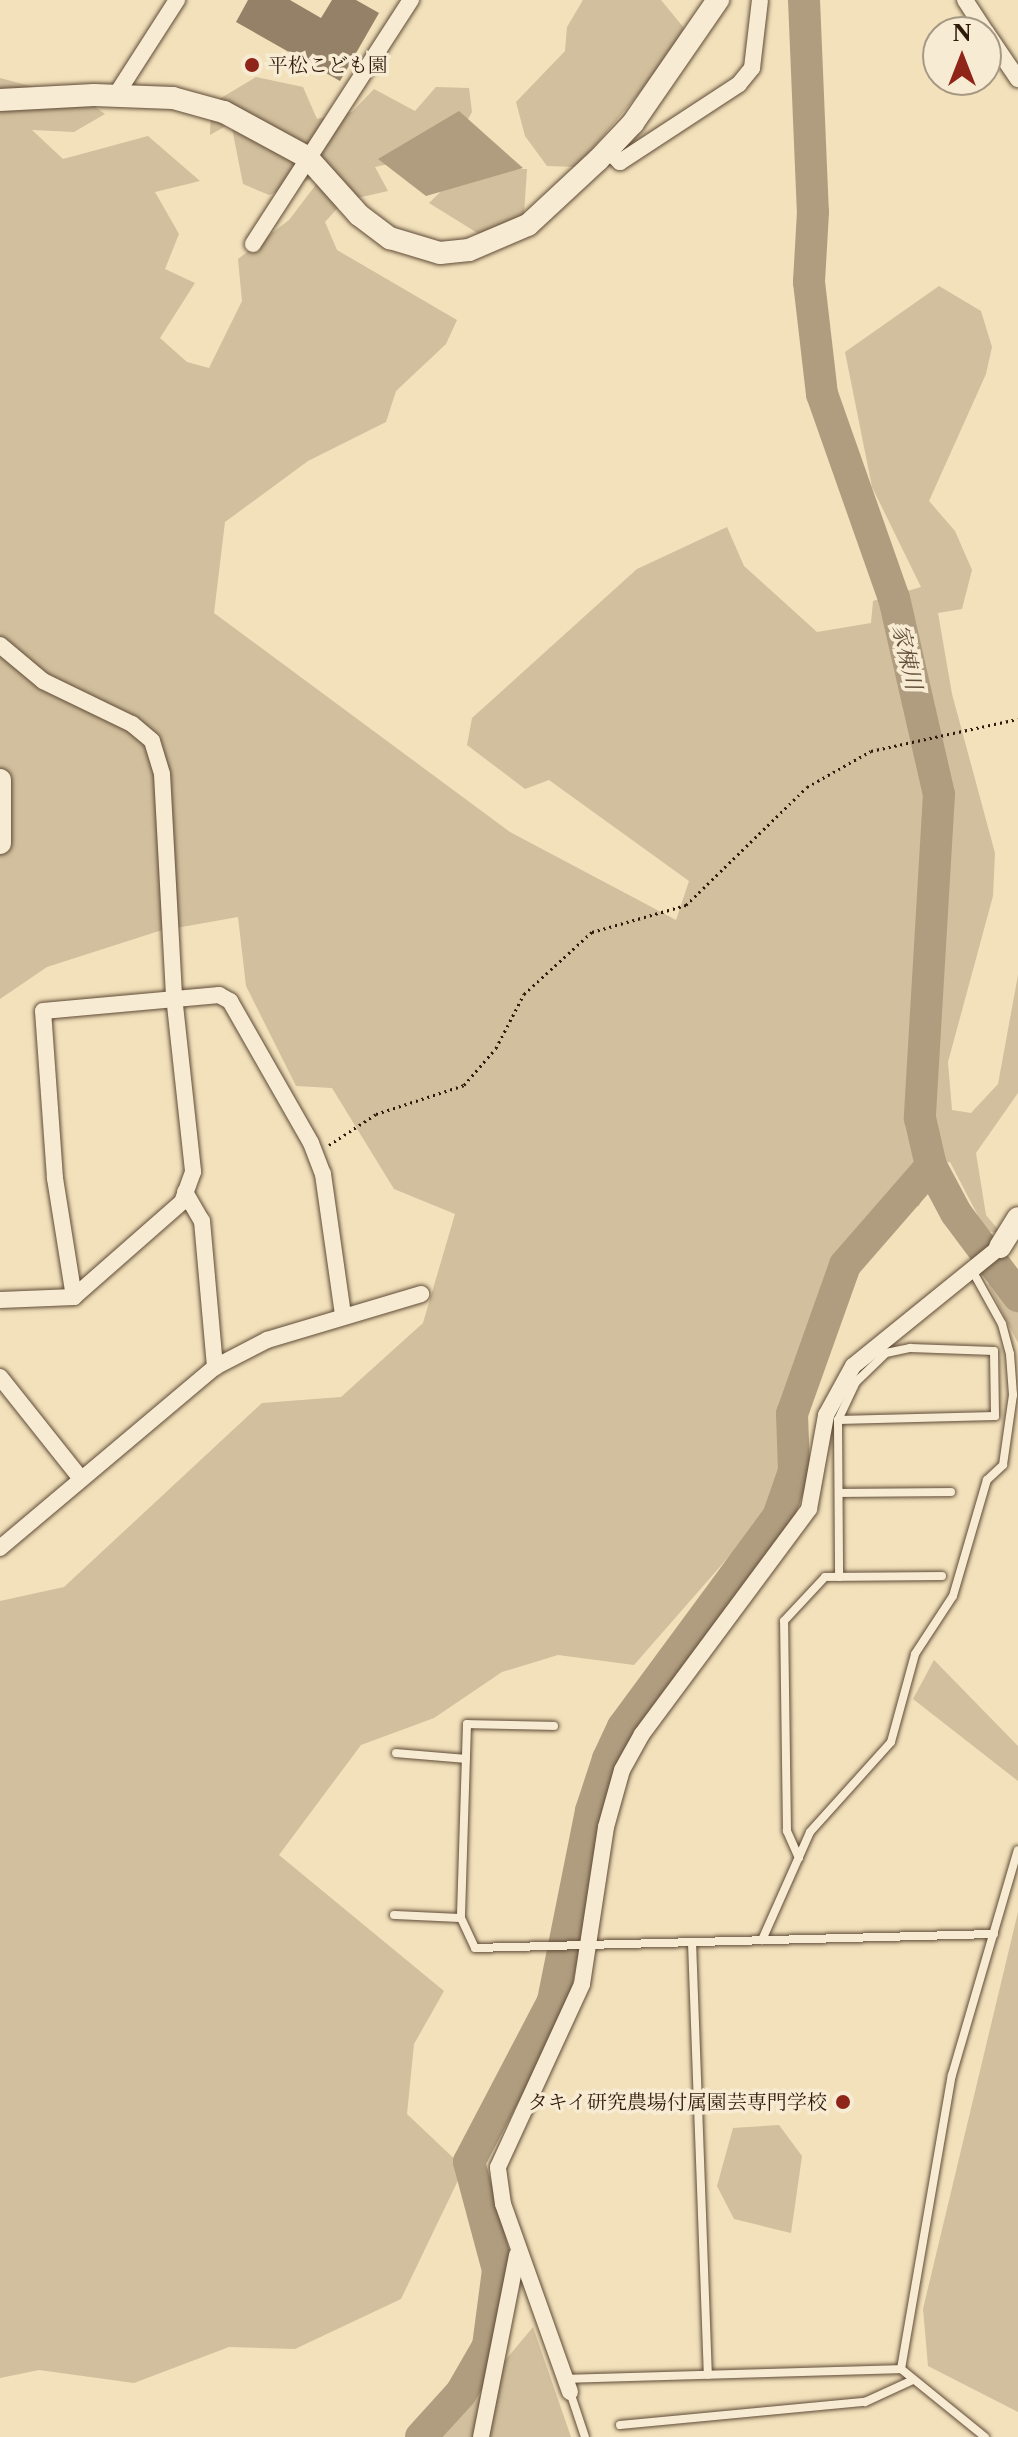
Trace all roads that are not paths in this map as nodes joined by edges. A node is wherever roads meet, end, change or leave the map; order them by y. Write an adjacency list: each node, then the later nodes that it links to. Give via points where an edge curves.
1 (177, 0): 7 (street)
2 (411, 0): 10 (street, via 395,34)
3 (718, 0): 9 (street)
4 (760, 0): 9 (street, via 752,68 739,84 620,162)
5 (1002, 56): 6 (street)
6 (1018, 79)
7 (114, 98): 8 (street); 10 (street, via 173,98 224,112)
8 (0, 100)
9 (608, 150): 10 (street, via 528,225 500,240 440,253 390,238 359,215)
10 (307, 157): 11 (street)
11 (253, 244)
12 (0, 645): 15 (street, via 43,681 132,724 152,741 162,774)
13 (0, 780): 14 (street)
14 (0, 843)
15 (174, 996): 16 (street, via 193,1172); 21 (street, via 43,1011 55,1178); 23 (street, via 230,1001 311,1143 323,1174)
16 (185, 1192): 21 (street); 24 (street, via 202,1221)
17 (1018, 1218): 18 (street)
18 (1000, 1247): 19 (street)
19 (977, 1266): 37 (lane, via 1010,1354 1013,1395 1003,1465 987,1480 953,1596 915,1654 891,1742 810,1832); 43 (street, via 853,1366 836,1391 820,1435 809,1509 642,1734 622,1770 606,1827)
20 (421, 1294): 23 (street)
21 (74, 1297): 22 (street)
22 (0, 1300)
23 (343, 1314): 24 (street)
24 (215, 1367): 27 (street)
25 (0, 1377): 27 (street)
26 (838, 1420): 26 (lane, via 995,1416 994,1351 910,1348 886,1353 856,1382); 29 (lane)
27 (81, 1479): 30 (street)
28 (951, 1492): 29 (lane)
29 (839, 1493): 32 (lane)
30 (0, 1548)
31 (942, 1576): 32 (lane)
32 (839, 1577): 37 (lane, via 825,1577 784,1621 787,1831)
33 (554, 1726): 35 (lane, via 467,1724)
34 (396, 1753): 35 (lane)
35 (466, 1759): 39 (lane)
36 (1018, 1850): 40 (lane)
37 (799, 1858): 41 (lane)
38 (394, 1915): 39 (lane)
39 (461, 1918): 43 (lane, via 475,1948)
40 (994, 1934): 41 (lane); 45 (lane, via 952,2075)
41 (762, 1940): 42 (lane)
42 (692, 1942): 43 (lane); 46 (lane)
43 (588, 1946): 44 (street, via 573,2009 498,2167)
44 (517, 2245): 48 (street); 50 (street)
45 (901, 2369): 46 (lane); 47 (lane)
46 (708, 2375): 48 (lane)
47 (913, 2380): 49 (lane, via 865,2402); 52 (lane)
48 (567, 2386): 51 (lane)
49 (620, 2425)
50 (481, 2437)
51 (585, 2437)
52 (985, 2437)

